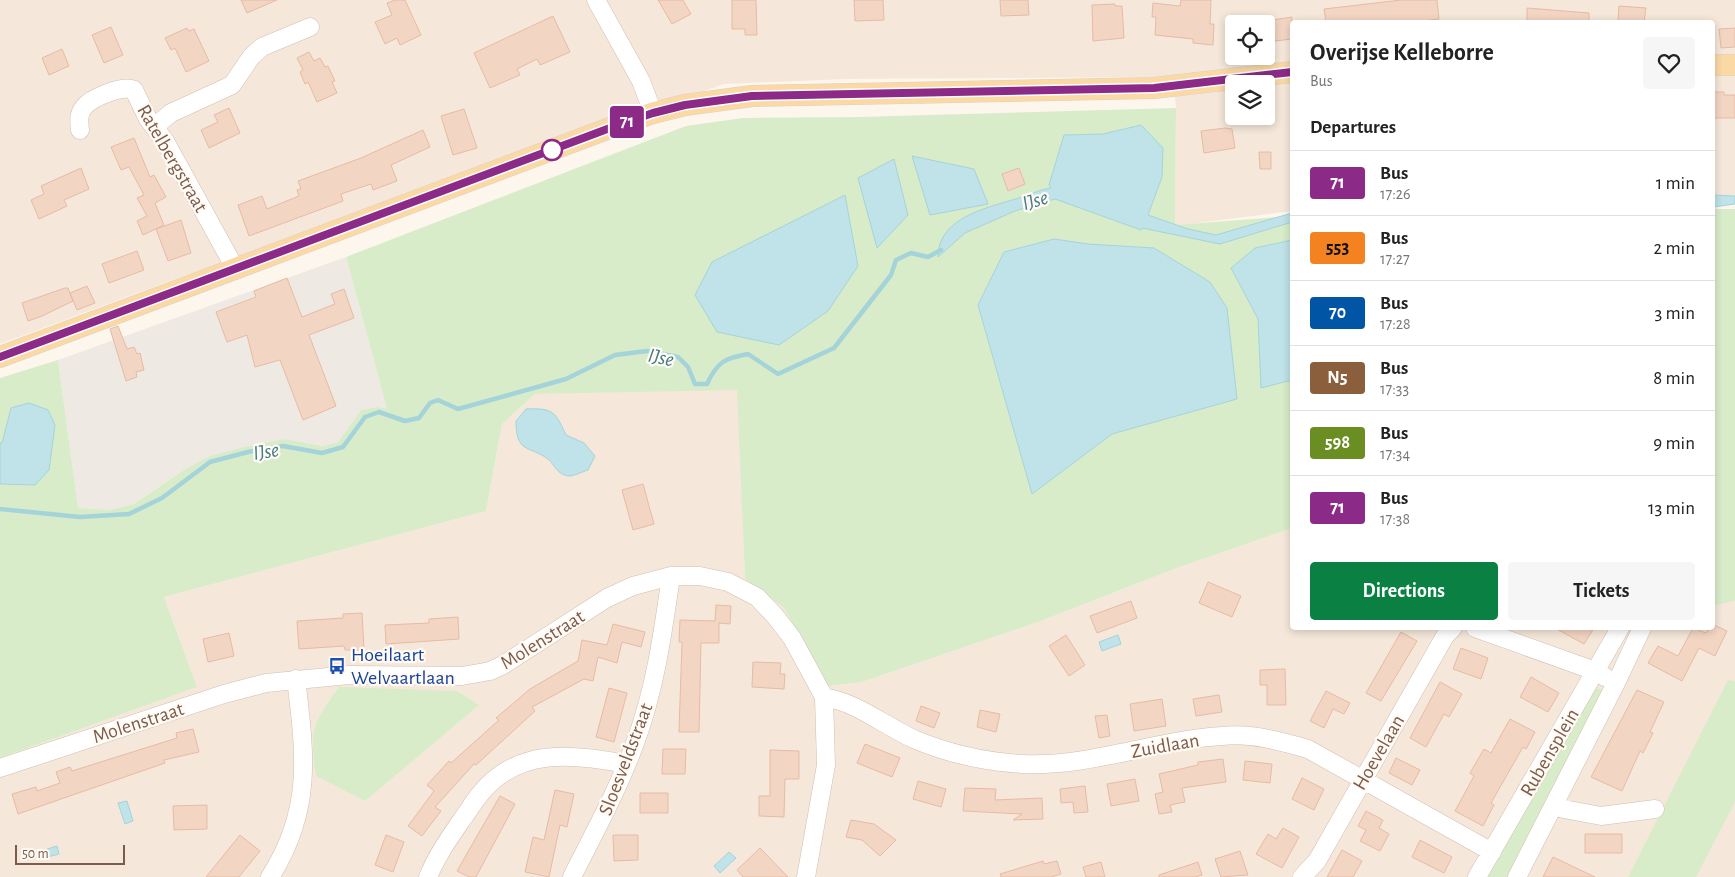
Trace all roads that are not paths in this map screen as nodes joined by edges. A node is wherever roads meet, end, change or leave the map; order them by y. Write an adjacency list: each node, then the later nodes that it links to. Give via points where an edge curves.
1 (596, 0): 6 (street, via 641,81)
2 (310, 27): 7 (street, via 262,47 232,85 171,114)
3 (1715, 64): 4 (main road)
4 (1735, 64)
5 (1290, 72): 6 (main road, via 1154,88 752,96)
6 (653, 113): 9 (main road)
7 (154, 127): 8 (street, Ratelbergstraat, via 136,93 127,87 85,106 79,117); 9 (street, Ratelbergstraat)
8 (80, 130)
9 (236, 270): 10 (main road)
10 (0, 358)
11 (671, 576): 17 (street, Molenstraat, via 633,586 607,598 490,671 447,677 349,675); 19 (street, Molenstraat, via 700,576 728,582 757,597 792,638); 20 (street, Sloesveldstraat, via 659,655 647,706)
12 (1451, 630): 22 (street, Hoevelaan)
13 (1480, 630): 16 (street)
14 (1619, 630): 16 (street, Rubensplein)
15 (1641, 630): 18 (street, Rubensplein)
16 (1595, 671): 18 (street); 25 (street, Rubensplein)
17 (296, 679): 21 (street, Molenstraat, via 224,694); 26 (street, via 305,765 301,801 292,838)
18 (1616, 683): 23 (street, Rubensplein)
19 (824, 696): 22 (street, Zuidlaan, via 855,706 916,740 998,762 1068,763 1186,740 1223,735 1250,736 1275,739 1308,749); 29 (street, via 826,765)
20 (626, 764): 27 (street, via 583,756 552,756 525,762 499,776 476,799 436,858); 28 (street, Sloesveldstraat)
21 (0, 768)
22 (1363, 778): 25 (street, Zuidlaan); 30 (street, Hoevelaan, via 1317,861)
23 (1552, 807): 24 (street, via 1601,816); 32 (street, Rubensplein)
24 (1655, 809)
25 (1492, 852): 31 (street, Rubensplein)
26 (270, 877)
27 (428, 877)
28 (572, 877)
29 (806, 877)
30 (1302, 877)
31 (1478, 877)
32 (1517, 877)

